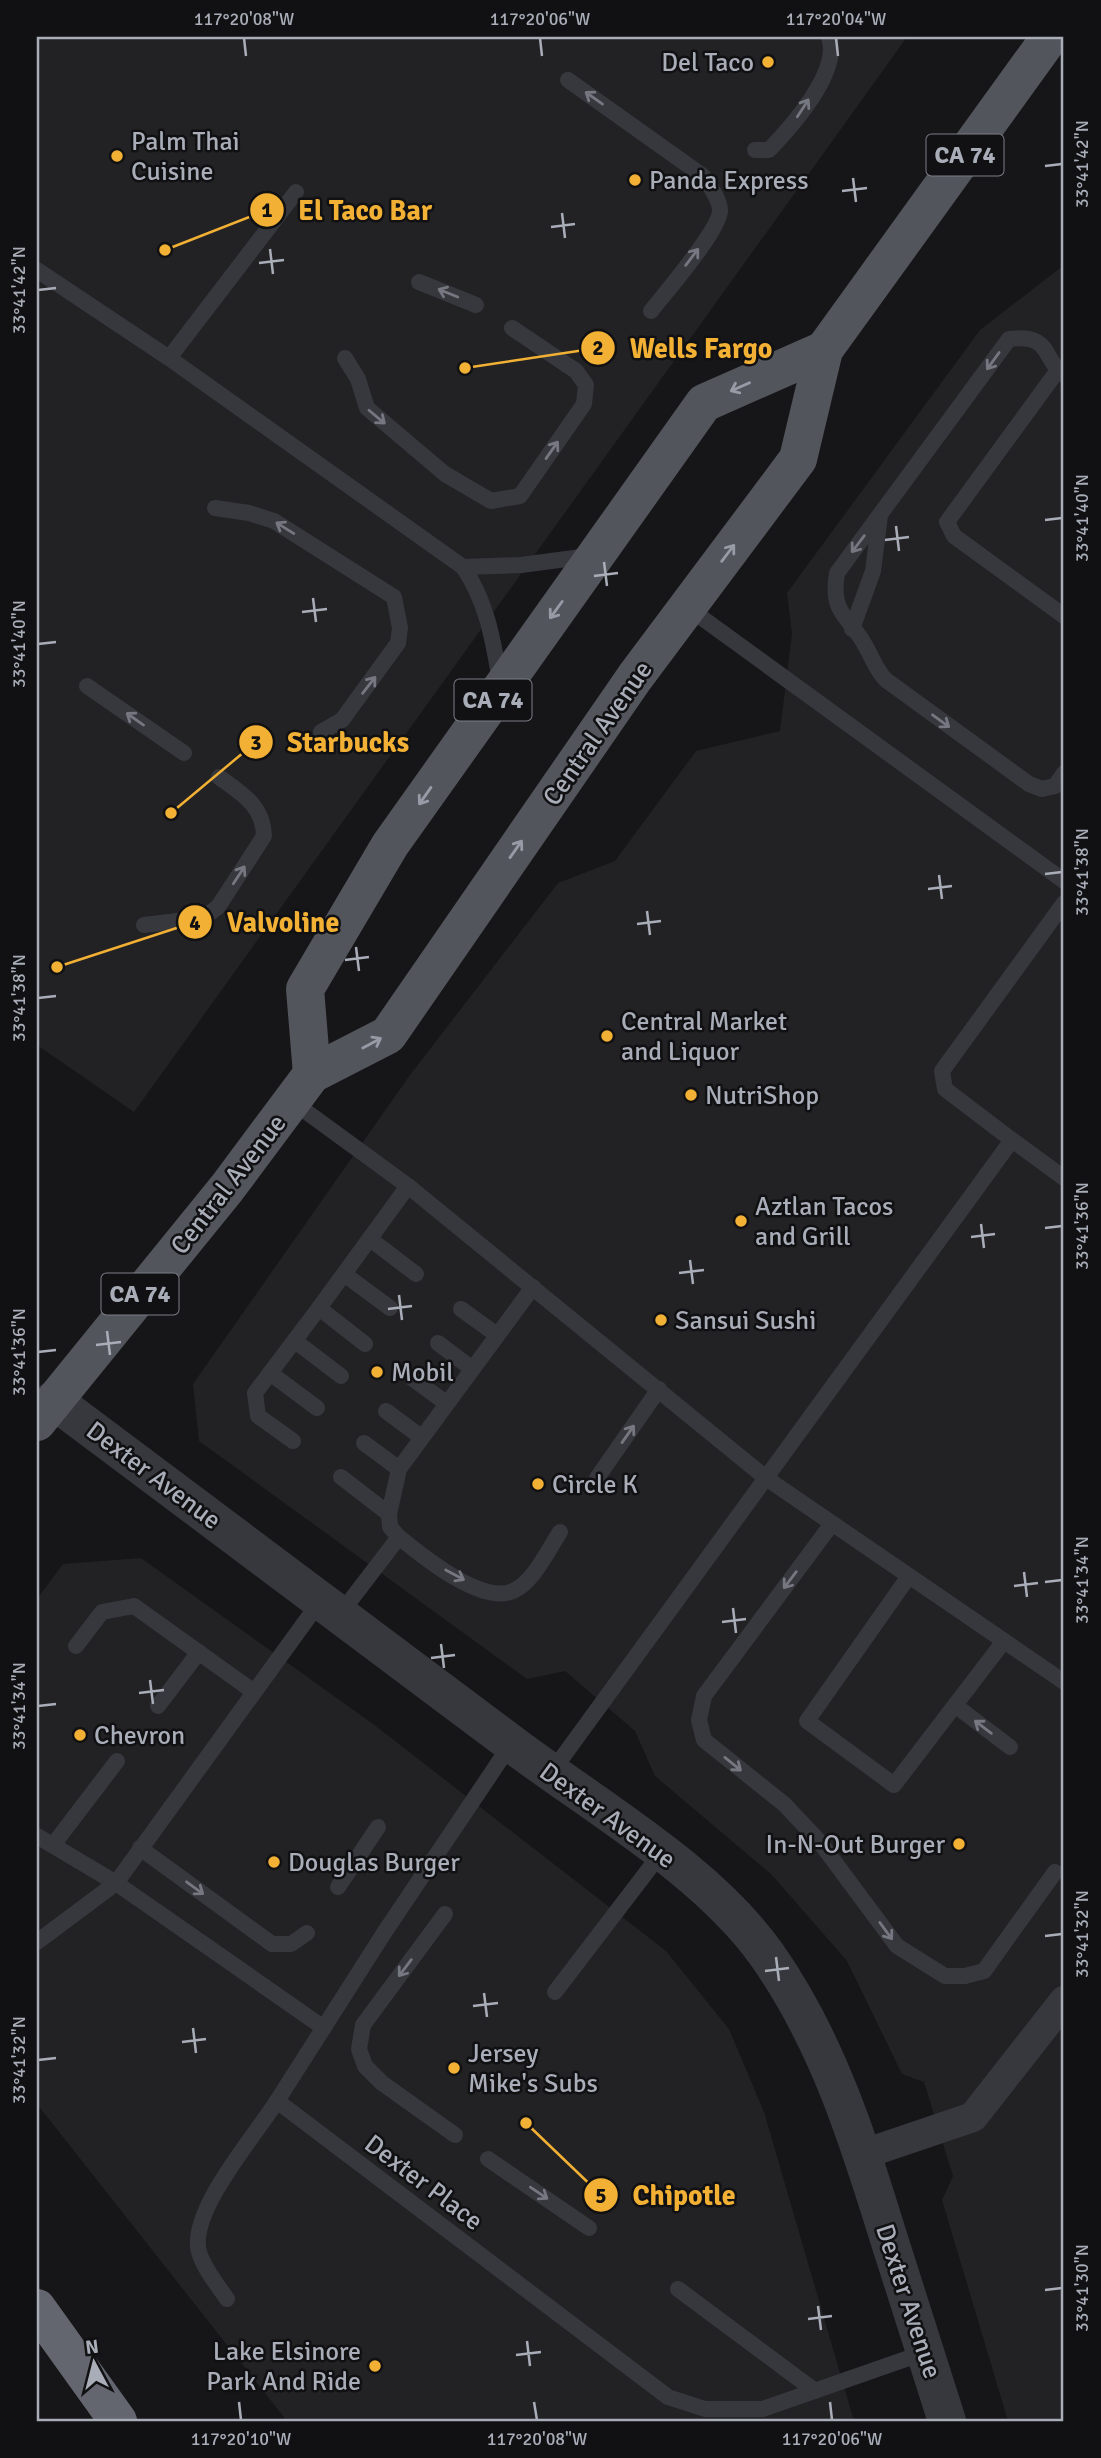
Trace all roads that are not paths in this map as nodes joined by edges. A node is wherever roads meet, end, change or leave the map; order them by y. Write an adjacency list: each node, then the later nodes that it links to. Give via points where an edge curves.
1 (830, 37): 4 (lane, one-way to 1, via 769,150 796,119 828,70 833,55)
2 (1050, 37): 11 (main road, Central Avenue / CA 74)
3 (568, 80): 9 (lane, one-way to 3, via 713,230 720,211 715,195 703,176)
4 (755, 150)
5 (296, 192): 12 (lane)
6 (37, 270): 12 (lane)
7 (419, 282): 8 (lane, one-way to 7)
8 (476, 305)
9 (651, 311)
10 (512, 328): 13 (lane, one-way to 10, via 367,408 445,474 491,501 507,500 520,496 584,404 586,385 576,371)
11 (824, 350): 17 (main road, CA 74, one-way to 17, via 704,403); 19 (main road, Central Avenue / CA 74, one-way to 11, via 798,459)
12 (169, 358): 18 (lane)
13 (345, 358)
14 (1061, 372): 16 (lane, one-way to 16, via 1049,350 1026,337 1009,339); 20 (lane, via 947,522 954,536)
15 (215, 508): 24 (lane, one-way to 15, via 342,720 398,643 394,597 274,521)
16 (880, 515): 21 (lane, via 873,571); 21 (lane, one-way to 21, via 837,573 834,594 840,614)
17 (596, 555): 18 (lane); 23 (main road, CA 74, one-way to 23)
18 (463, 567): 23 (lane, via 484,609)
19 (687, 607): 28 (lane); 31 (main road, Central Avenue / CA 74, one-way to 19, via 388,1035)
20 (1064, 616)
21 (852, 628): 26 (lane, one-way to 26, via 886,680 1029,785 1055,786)
22 (87, 686): 25 (lane, one-way to 22)
23 (501, 688): 31 (main road, CA 74, one-way to 31, via 390,845 305,989)
24 (321, 733)
25 (184, 752)
26 (1064, 773)
27 (219, 777): 30 (lane, one-way to 27, via 203,918 218,907 264,836 257,805)
28 (1064, 881)
29 (1064, 903): 32 (lane, via 942,1071 945,1088)
30 (144, 925)
31 (302, 1088): 34 (lane); 51 (main road, Central Avenue / CA 74, via 227,1188)
32 (1012, 1140): 33 (lane); 61 (lane)
33 (1064, 1178)
34 (408, 1186): 35 (lane); 38 (lane)
35 (370, 1239): 36 (lane); 37 (lane)
36 (416, 1274)
37 (344, 1275): 39 (lane); 40 (lane)
38 (533, 1287): 42 (lane); 50 (lane)
39 (319, 1308): 43 (lane); 45 (lane)
40 (390, 1308)
41 (461, 1308): 42 (lane)
42 (498, 1335): 46 (lane)
43 (295, 1341): 47 (lane); 48 (lane)
44 (438, 1343): 46 (lane)
45 (365, 1344)
46 (471, 1368): 52 (lane)
47 (270, 1373): 53 (lane); 56 (lane, via 255,1393 258,1416)
48 (341, 1376)
49 (412, 1378): 52 (lane)
50 (659, 1389): 60 (lane, one-way to 50); 61 (lane)
51 (42, 1403): 67 (street, Dexter Avenue)
52 (446, 1403): 55 (lane)
53 (317, 1408)
54 (386, 1411): 55 (lane)
55 (421, 1437): 58 (lane)
56 (293, 1441)
57 (364, 1443): 58 (lane)
58 (399, 1469): 62 (lane)
59 (341, 1477): 62 (lane)
60 (597, 1478)
61 (766, 1478): 63 (lane); 78 (lane)
62 (389, 1514): 65 (lane, via 390,1527)
63 (831, 1525): 66 (lane); 84 (lane, one-way to 84, via 704,1696 699,1720 704,1741 802,1822 897,1946 945,1976 984,1970)
64 (560, 1532): 65 (lane, one-way to 64, via 430,1562 486,1593 502,1594 528,1579)
65 (399, 1536): 67 (lane)
66 (909, 1576): 68 (lane); 74 (lane, via 807,1721 894,1785)
67 (331, 1607): 72 (lane); 75 (street, Dexter Avenue)
68 (1004, 1641): 71 (lane); 74 (lane)
69 (76, 1646): 70 (lane, via 102,1612 134,1606)
70 (199, 1652): 72 (lane); 73 (lane)
71 (1064, 1682)
72 (254, 1692): 82 (lane)
73 (158, 1706)
74 (956, 1706): 76 (lane, one-way to 74)
75 (511, 1744): 78 (street, Dexter Avenue); 92 (lane)
76 (1010, 1747)
77 (117, 1761): 81 (lane)
78 (551, 1773): 83 (street, Dexter Avenue)
79 (378, 1827): 86 (lane)
80 (37, 1836): 81 (lane)
81 (52, 1845): 85 (lane)
82 (140, 1848): 85 (lane); 88 (lane, one-way to 88, via 272,1944 290,1944)
83 (662, 1852): 90 (lane); 95 (street, Dexter Avenue, via 737,1919 765,1952 814,2032)
84 (1055, 1872)
85 (116, 1883): 89 (lane); 92 (lane)
86 (338, 1887)
87 (445, 1914): 94 (lane, one-way to 94, via 363,2025 359,2049 365,2066 382,2083)
88 (307, 1933)
89 (37, 1941)
90 (555, 1992)
91 (1064, 2001): 95 (street, via 973,2116)
92 (324, 2028): 93 (lane)
93 (277, 2101): 99 (lane, via 208,2201 199,2225 199,2250); 103 (lane, Dexter Place, via 668,2397 705,2409)
94 (455, 2135)
95 (864, 2154): 101 (street, Dexter Avenue)
96 (488, 2159): 97 (lane, one-way to 97)
97 (590, 2228)
98 (678, 2289): 102 (lane)
99 (227, 2299)
100 (37, 2308): 104 (highway)
101 (926, 2352): 102 (lane, Dexter Place); 105 (street, Dexter Avenue)
102 (815, 2391): 103 (lane, Dexter Place)
103 (763, 2415)
104 (118, 2421)
105 (947, 2421)

